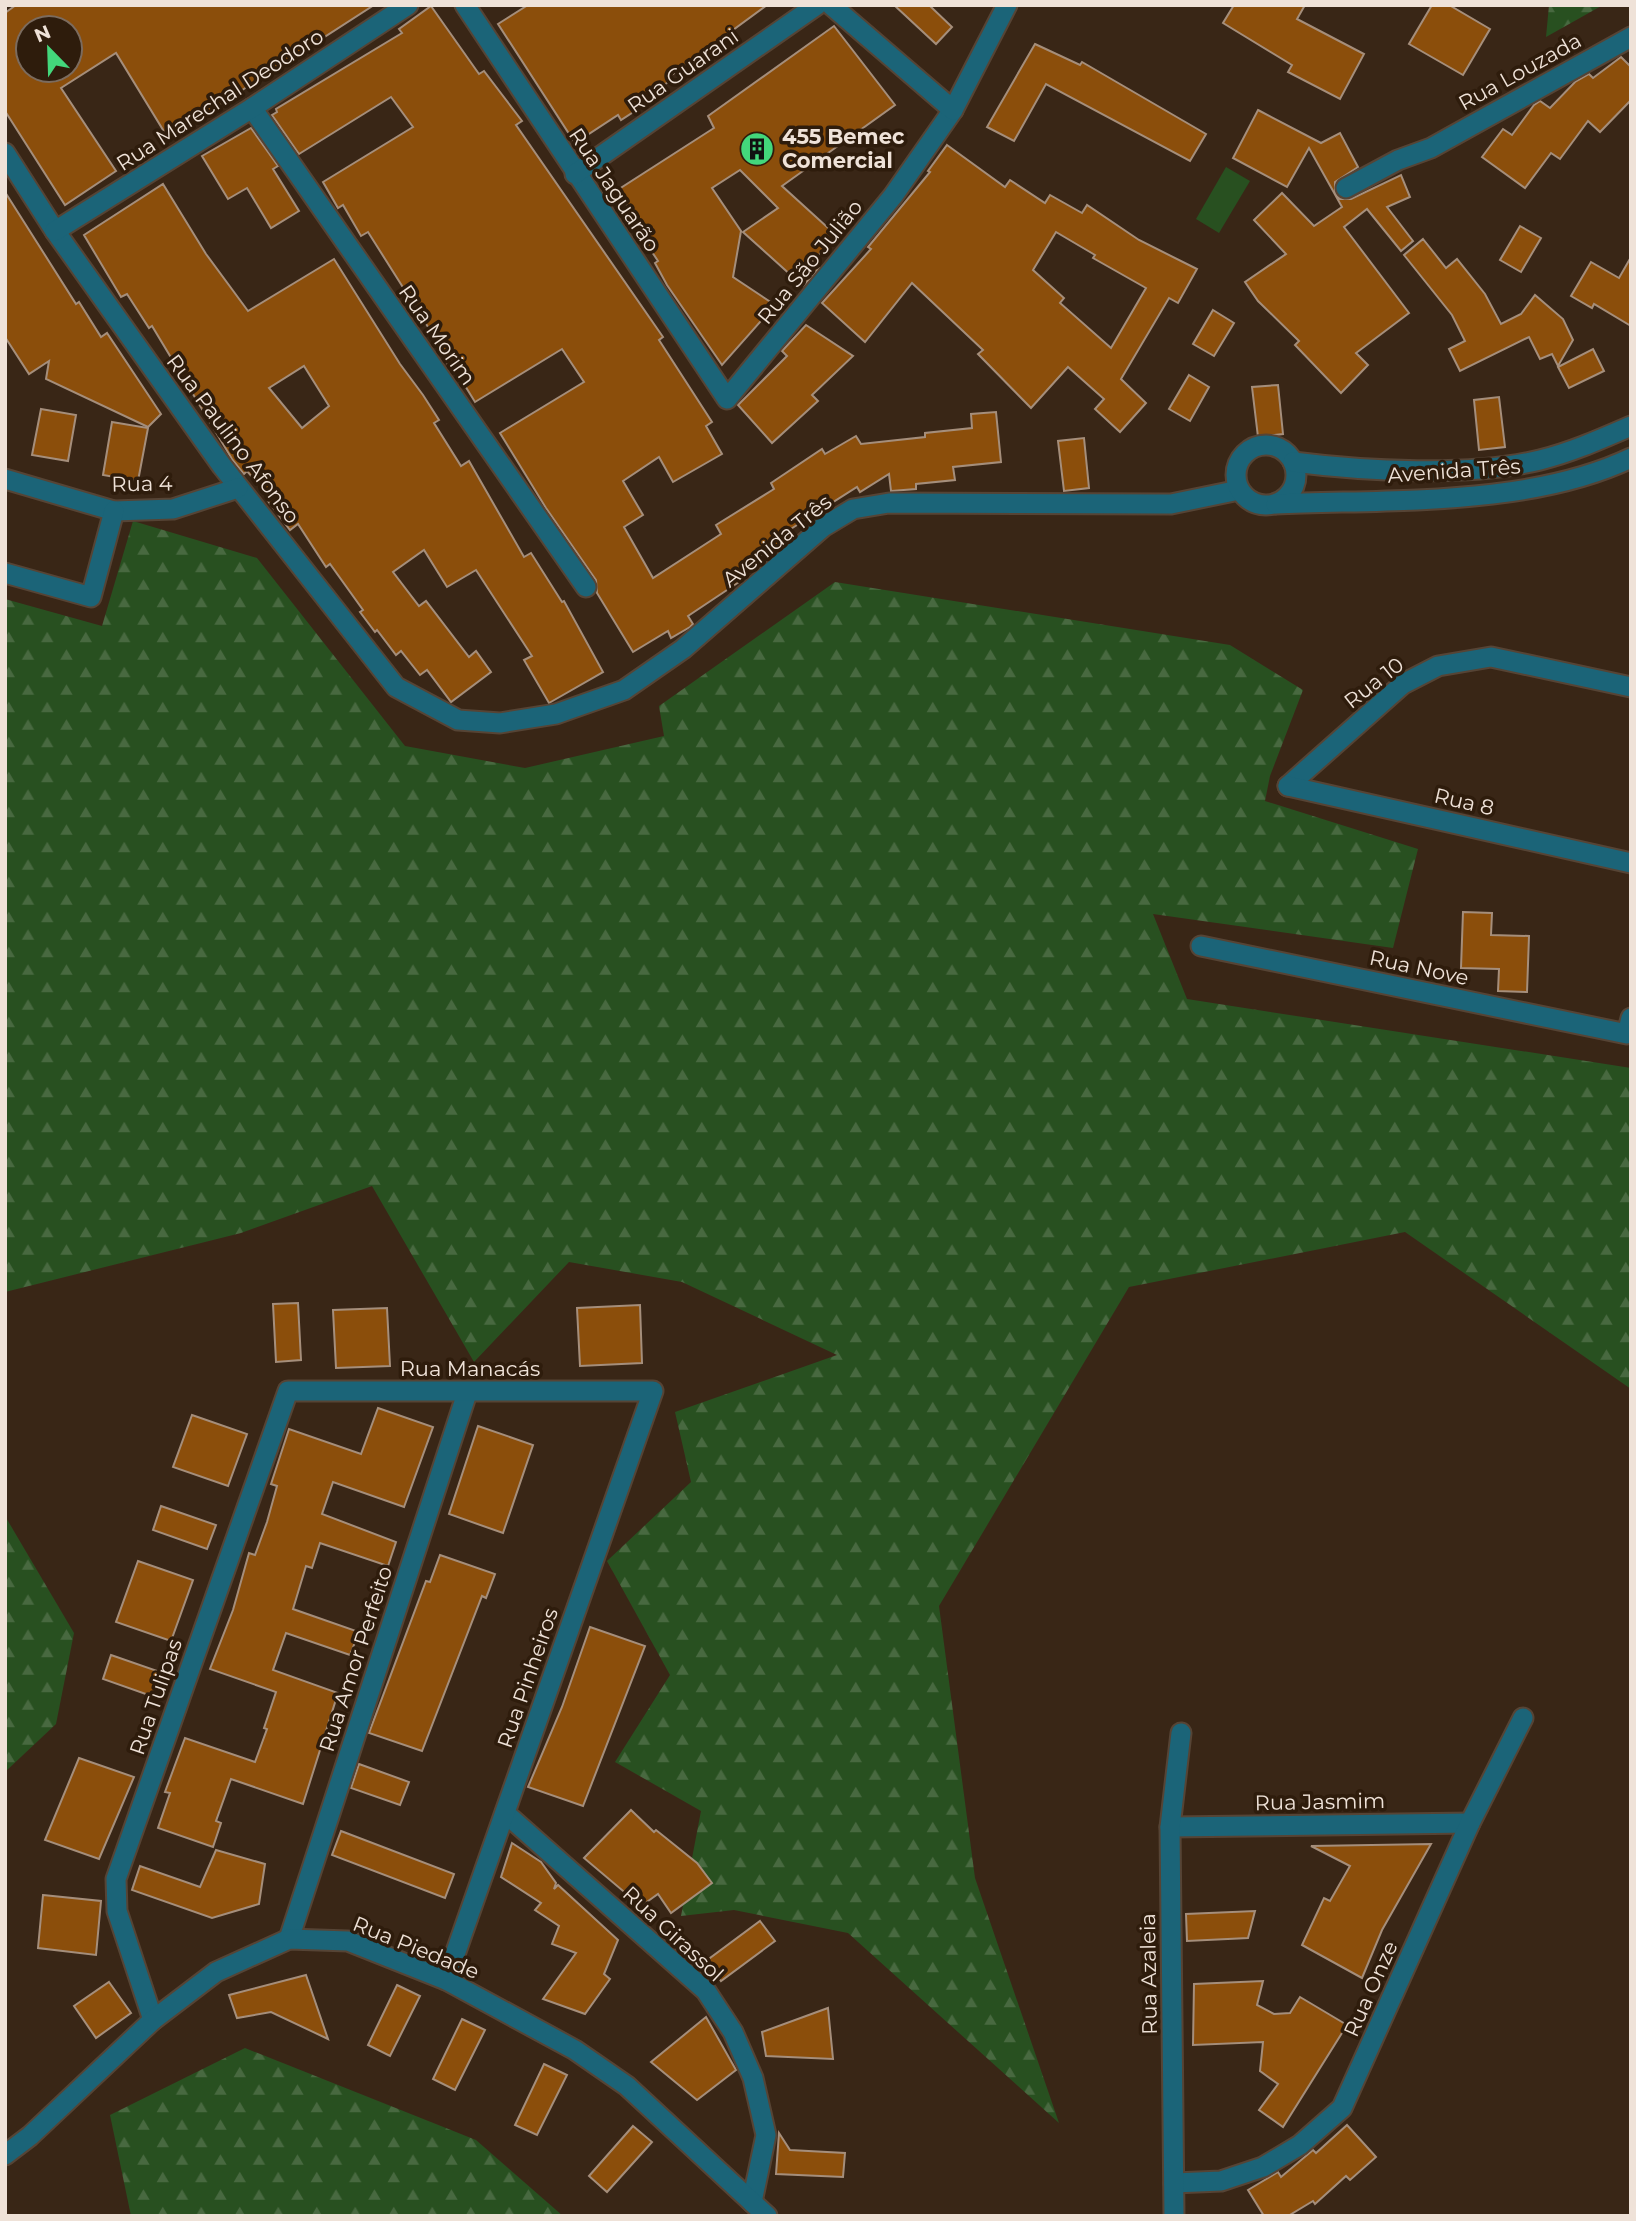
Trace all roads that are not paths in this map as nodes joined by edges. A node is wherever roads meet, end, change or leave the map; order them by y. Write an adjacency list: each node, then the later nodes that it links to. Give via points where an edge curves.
1 (408, 5): 7 (street, Rua Marechal Deodoro)
2 (465, 5): 10 (street, Rua Jaguarão)
3 (817, 5): 10 (street, Rua Guarani)
4 (831, 5): 8 (street)
5 (1007, 5): 8 (street, Rua São Julião)
6 (1631, 37): 11 (street, Rua Louzada, via 1431,148)
7 (252, 108): 12 (street, Rua Marechal Deodoro); 23 (street, Rua Morim)
8 (953, 110): 13 (street, Rua São Julião, via 893,196)
9 (5, 153): 12 (street, Rua Paulino Afonso)
10 (575, 174): 13 (street, Rua Jaguarão)
11 (1346, 188)
12 (55, 231): 18 (street, Rua Paulino Afonso)
13 (727, 399)
14 (1631, 426): 16 (street, Avenida Três, via 1539,460 1488,468 1349,469)
15 (1631, 458): 20 (street, Avenida Três, via 1595,475 1514,493)
16 (1293, 461): 19 (street, Avenida Três, via 1270,445 1251,449 1235,473); 20 (street, via 1296,482)
17 (5, 479): 21 (street, Rua 4)
18 (238, 488): 21 (street, Rua 4, via 173,509); 25 (street, Rua Paulino Afonso, via 396,687)
19 (1239, 490): 20 (street, Avenida Três, via 1255,504); 25 (street, Avenida Três, via 1171,504 889,503 853,509 823,527 684,649 624,690 556,714 500,723)
20 (1276, 504)
21 (114, 511): 22 (street, via 91,597)
22 (5, 573)
23 (586, 587)
24 (1631, 687): 26 (street, Rua 10, via 1491,657 1438,666 1403,684)
25 (458, 720)
26 (1288, 786): 27 (street, Rua 8)
27 (1631, 863)
28 (1201, 946): 29 (street, Rua Nove)
29 (1629, 1026)
30 (288, 1391): 32 (street, Rua Manacás); 40 (street, Rua Tulipas, via 116,1879 117,1911)
31 (653, 1391): 32 (street, Rua Manacás); 35 (street, Rua Pinheiros)
32 (467, 1393): 38 (street, Rua Amor Perfeito)
33 (1523, 1718): 36 (street, Rua Onze)
34 (1181, 1733): 37 (street, Rua Azaleia)
35 (505, 1813): 39 (street, Rua Pinheiros); 43 (street, Rua Girassol, via 706,1991 733,2032 753,2078 766,2135)
36 (1470, 1823): 37 (street, Rua Jasmim); 42 (street, Rua Onze, via 1342,2108 1300,2145 1263,2167 1221,2180)
37 (1170, 1826): 42 (street, Rua Azaleia)
38 (289, 1939): 39 (street, Rua Piedade, via 348,1941); 40 (street, Rua Piedade, via 216,1972)
39 (446, 1980): 43 (street, Rua Piedade, via 575,2050 627,2086)
40 (153, 2020): 41 (street, Rua Piedade)
41 (5, 2155)
42 (1174, 2183): 45 (street, Rua Azaleia)
43 (752, 2202): 44 (street, Rua Piedade)
44 (768, 2216)
45 (1174, 2216)

